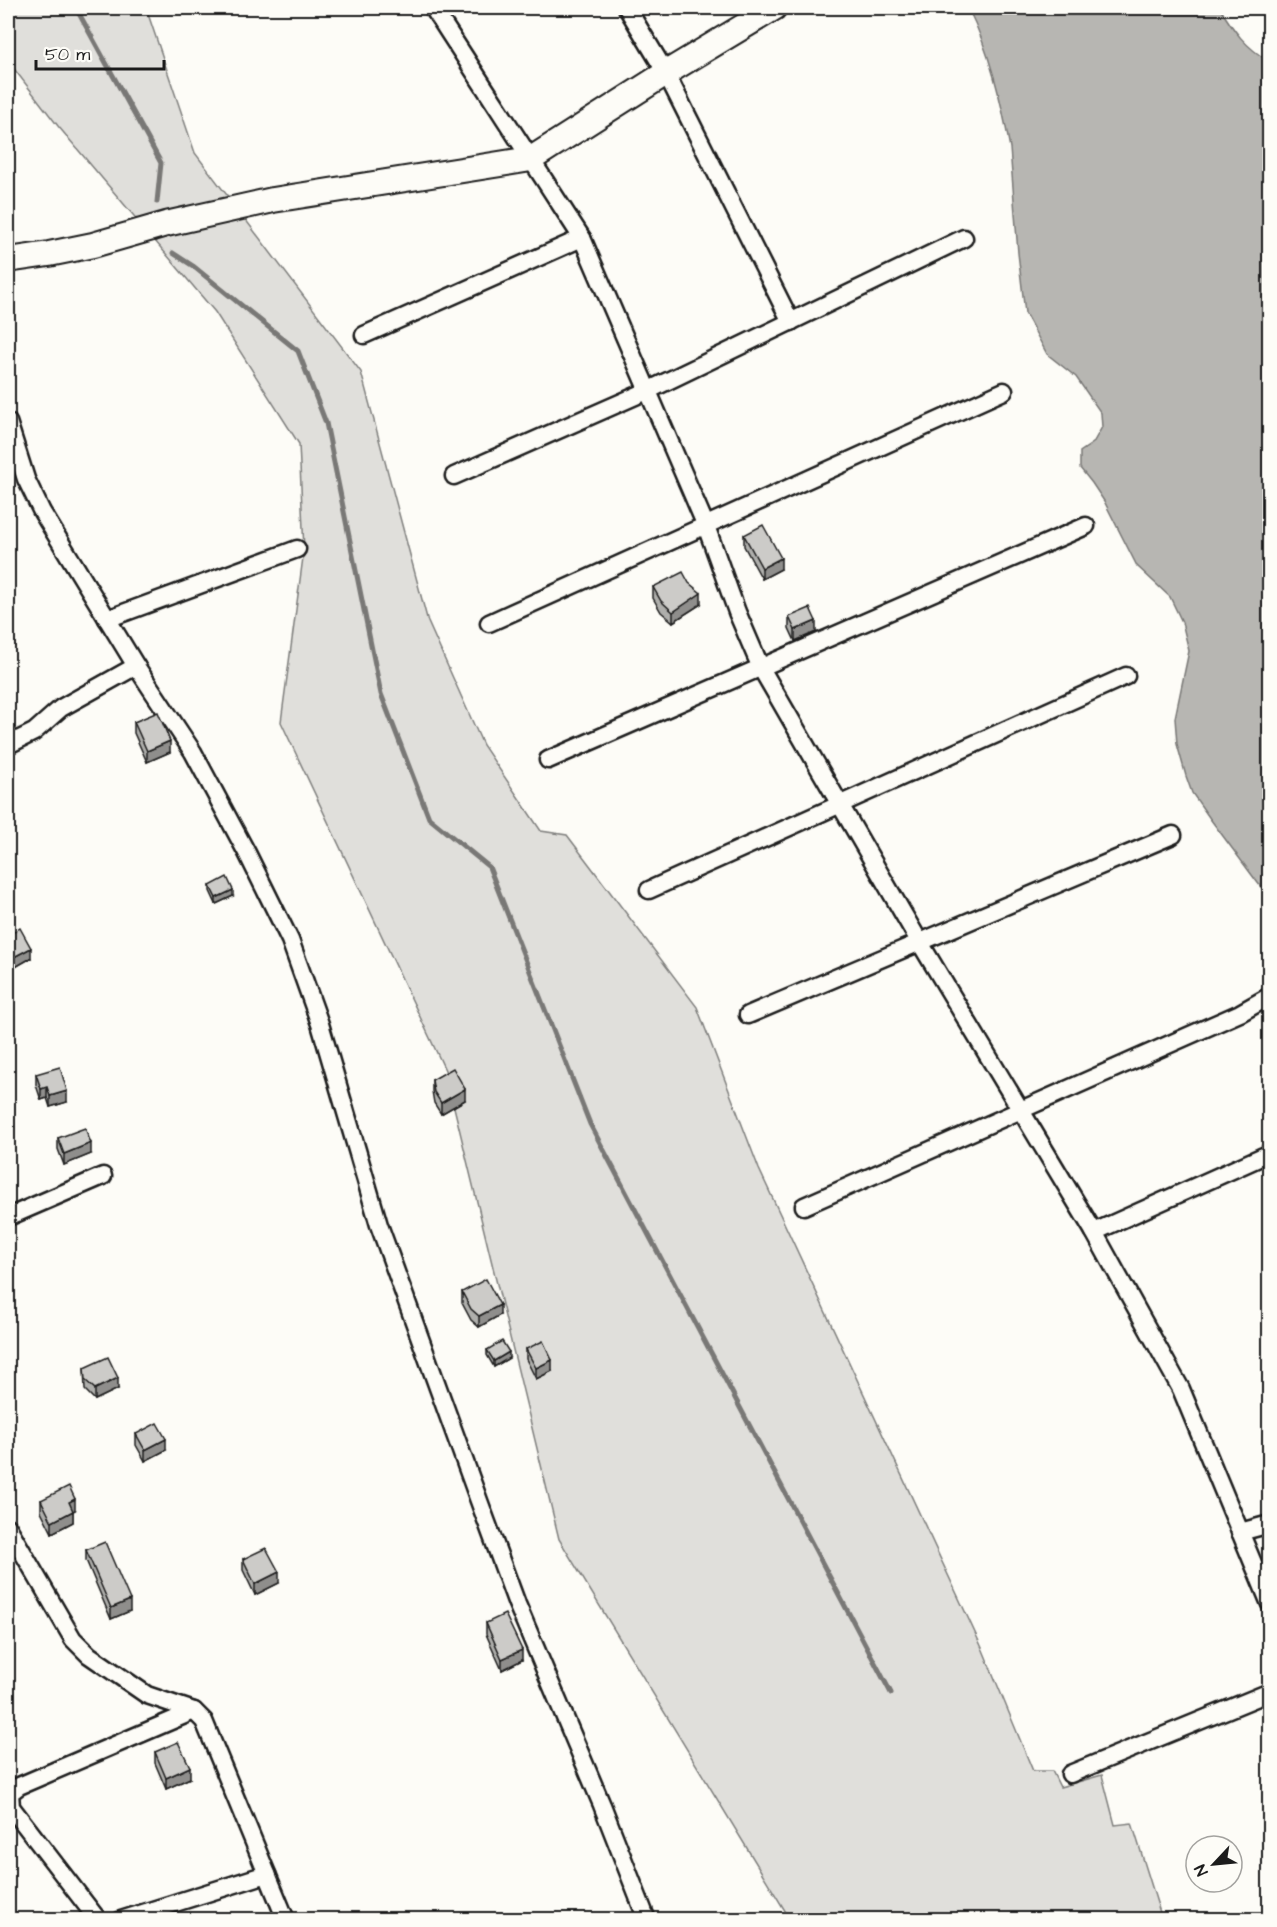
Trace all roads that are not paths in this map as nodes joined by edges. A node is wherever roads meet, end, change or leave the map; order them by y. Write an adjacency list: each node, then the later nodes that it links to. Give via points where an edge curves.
1 (433, 8): 5 (street)
2 (627, 8): 4 (street)
3 (774, 8): 4 (street)
4 (666, 73): 5 (street); 9 (street)
5 (531, 159): 6 (street); 8 (street, via 273,200 93,245)
6 (582, 238): 10 (street); 11 (street)
7 (964, 238): 9 (street)
8 (8, 260)
9 (791, 322): 11 (street)
10 (364, 334)
11 (647, 391): 14 (street); 15 (street)
12 (1004, 391): 15 (street)
13 (8, 422): 18 (street, via 33,495)
14 (454, 476)
15 (706, 526): 19 (street); 21 (street)
16 (1086, 526): 21 (street)
17 (297, 549): 18 (street)
18 (107, 619): 20 (street)
19 (489, 623)
20 (136, 666): 23 (street, via 61,708 34,732); 48 (street, via 193,752 290,940 320,1024 379,1225 482,1509)
21 (761, 668): 24 (street); 25 (street)
22 (1126, 676): 25 (street)
23 (8, 745)
24 (548, 760)
25 (842, 804): 27 (street); 28 (street)
26 (1173, 835): 28 (street)
27 (649, 890)
28 (919, 941): 30 (street); 31 (street)
29 (1269, 996): 31 (street, via 1240,1013)
30 (747, 1015)
31 (1022, 1111): 34 (street); 36 (street)
32 (1269, 1153): 36 (street)
33 (102, 1176): 35 (street)
34 (804, 1206)
35 (8, 1217)
36 (1094, 1232): 39 (street, via 1181,1389)
37 (1269, 1524): 39 (street)
38 (8, 1527): 42 (street, via 73,1639 89,1655 147,1695)
39 (1240, 1532): 40 (street)
40 (1269, 1604)
41 (1269, 1692): 43 (street)
42 (194, 1711): 44 (street, via 204,1721); 45 (street, via 9,1793 11,1807)
43 (1070, 1774)
44 (267, 1874): 46 (street); 47 (street)
45 (98, 1920)
46 (121, 1920)
47 (286, 1920)
48 (647, 1920)

